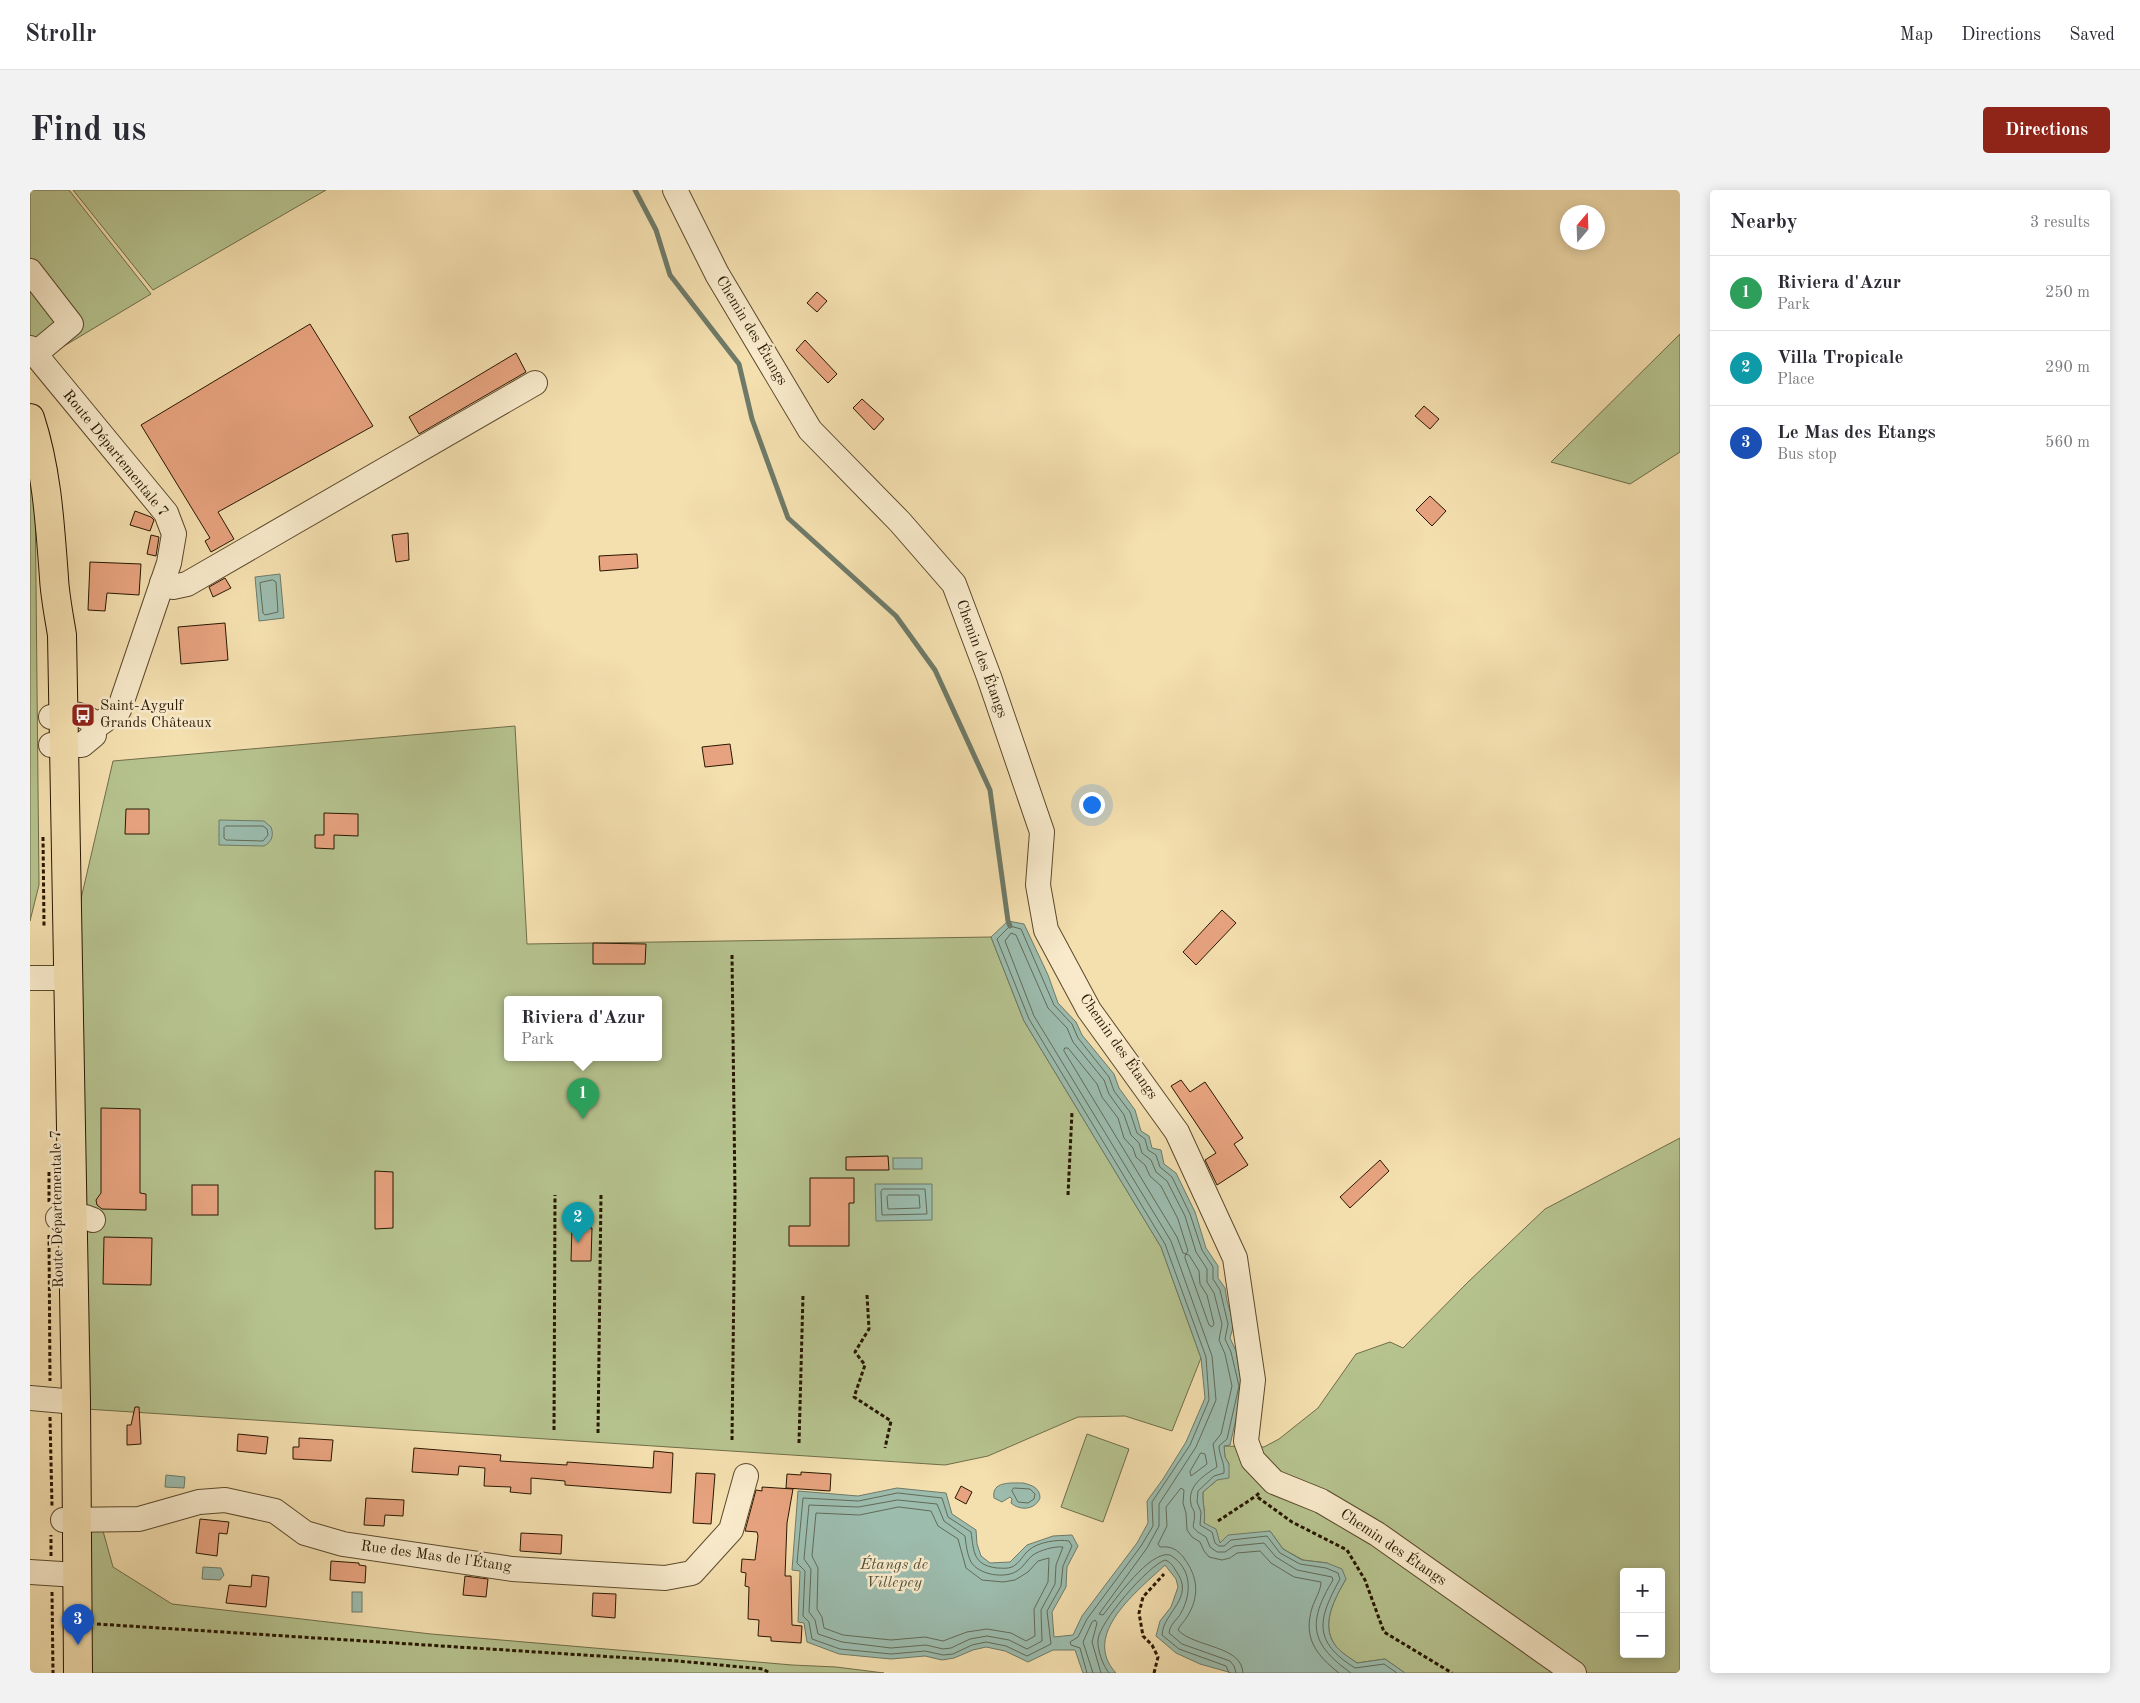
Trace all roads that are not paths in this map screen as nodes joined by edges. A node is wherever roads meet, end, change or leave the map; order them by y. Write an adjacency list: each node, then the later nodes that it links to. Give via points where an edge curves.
1 (675, 190): 18 (street, Chemin des Étangs, via 717,274 810,430 900,522 954,584 1042,832 1038,885 1046,930 1089,1010 1178,1132 1235,1258 1253,1380 1246,1441 1265,1489 1321,1501 1377,1534)
2 (30, 271): 3 (street, via 71,324)
3 (32, 351): 6 (street, Route Départementale 7, via 166,513 174,534)
4 (535, 383): 6 (street, via 187,584 173,587)
5 (30, 418): 7 (main road, Route Départementale 7, via 43,469 51,524 54,580 49,634)
6 (162, 583): 8 (street, Route Départementale 7, via 119,710)
7 (58, 715): 8 (street, via 83,715 93,722); 9 (main road, Route Départementale 7)
8 (94, 728): 9 (street, Route Départementale 7, via 94,735 82,745)
9 (58, 745): 10 (main road, Route Départementale 7)
10 (51, 978): 11 (main road, Route Départementale 7, via 64,1220)
11 (54, 1400): 13 (main road, Route Départementale 7)
12 (746, 1476): 13 (street, Rue des Mas de l'Étang, via 731,1530 692,1573 665,1578 512,1569 343,1544 306,1533 275,1511 224,1500 199,1502 139,1519)
13 (61, 1521): 15 (main road, Route Départementale 7)
14 (30, 1572): 15 (street)
15 (61, 1576): 16 (main road, Route Départementale 7); 17 (main road, Route Départementale 7, via 77,1622)
16 (65, 1673)
17 (78, 1673)
18 (1574, 1673)

